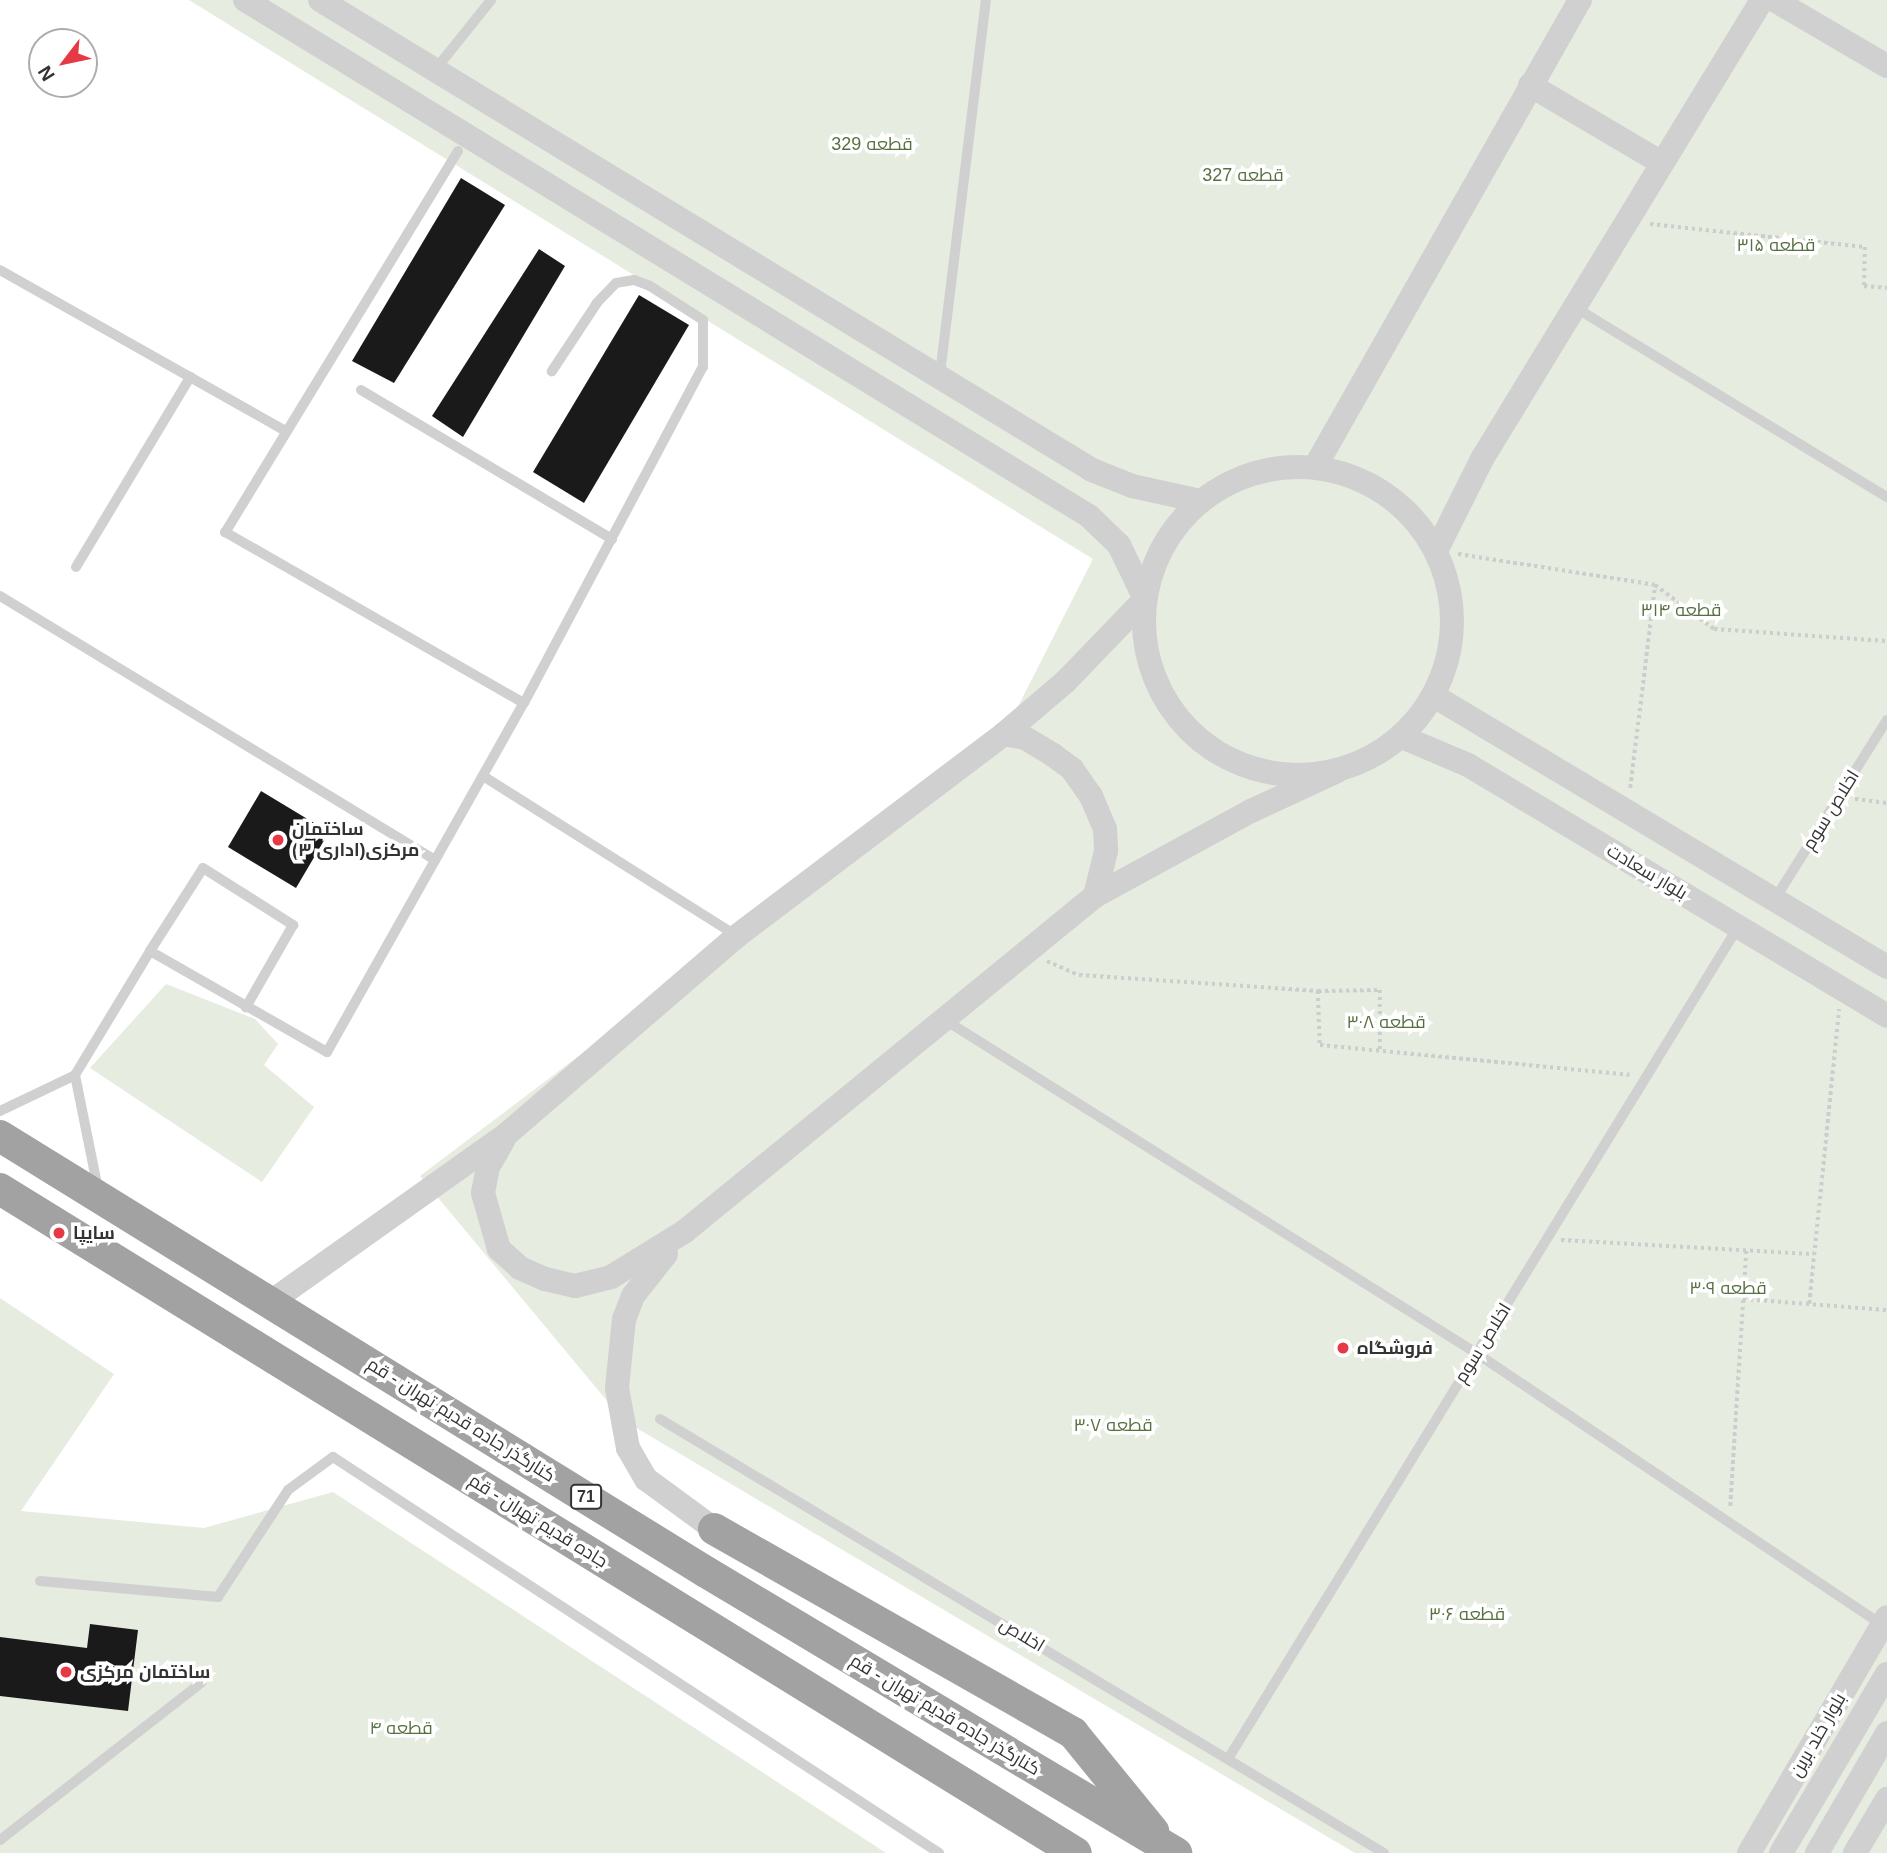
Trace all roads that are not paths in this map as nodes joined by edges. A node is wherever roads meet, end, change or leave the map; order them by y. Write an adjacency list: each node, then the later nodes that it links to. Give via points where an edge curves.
1 (245, 0): 27 (street, via 1089,516 1119,545)
2 (320, 0): 9 (street)
3 (491, 0): 9 (lane)
4 (986, 0): 16 (lane)
5 (1580, 0): 10 (street)
6 (1762, 0): 12 (street)
7 (1774, 0): 8 (street)
8 (1887, 66)
9 (435, 70): 16 (street)
10 (1530, 85): 12 (street); 20 (street)
11 (458, 151): 19 (lane)
12 (1662, 163): 14 (street)
13 (0, 270): 17 (lane)
14 (1575, 307): 21 (lane); 24 (street, via 1482,459)
15 (552, 371): 23 (lane, via 597,303 616,283 634,280 650,286 703,320 703,367)
16 (940, 374): 22 (street, via 1092,470 1132,486)
17 (190, 377): 19 (lane); 25 (lane)
18 (361, 390): 23 (lane)
19 (284, 430): 29 (lane, via 225,532)
20 (1315, 467): 22 (street, via 1274,468 1235,480); 24 (street, via 1352,476 1386,494 1415,519)
21 (1887, 497)
22 (1200, 501): 27 (street, via 1172,531 1154,563)
23 (611, 539): 29 (lane)
24 (1436, 551): 28 (street, via 1451,599 1451,649)
25 (76, 567)
26 (0, 596): 35 (lane)
27 (1145, 600): 31 (street, via 1065,682); 33 (street, via 1151,662 1164,697 1196,737 1238,764 1287,776)
28 (1434, 696): 32 (street); 37 (street)
29 (524, 703): 34 (lane)
30 (1887, 720): 37 (lane, اخلاص سوم)
31 (1004, 734): 36 (street, via 1025,738 1053,754 1072,769 1091,796 1105,829 1106,851); 39 (street)
32 (1402, 737): 33 (street, via 1372,758); 38 (street, بلوار سعادت, via 1468,765)
33 (1337, 771): 36 (street, via 1251,811)
34 (483, 776): 35 (lane); 39 (lane)
35 (435, 860): 42 (lane, via 327,1052)
36 (1096, 896): 44 (street)
37 (1775, 900): 41 (street)
38 (1738, 927): 43 (street, بلوار سعادت); 53 (lane, اخلاص سوم)
39 (737, 936): 47 (street)
40 (150, 951): 42 (lane); 42 (lane, via 203,868 293,925); 45 (lane)
41 (1887, 967)
42 (246, 1007)
43 (1887, 1016)
44 (944, 1020): 51 (street); 53 (lane)
45 (75, 1074): 46 (lane); 50 (lane)
46 (0, 1111)
47 (507, 1134): 51 (street, via 488,1167 482,1193 499,1249 520,1268 575,1286 611,1277 640,1263); 52 (street)
48 (0, 1136): 50 (highway, کنارگذر جاده قدیم تهران - قم / 71)
49 (0, 1189): 66 (highway, جاده قدیم تهران - قم / 71)
50 (100, 1197): 52 (highway, کنارگذر جاده قدیم تهران - قم / 71)
51 (684, 1232): 55 (street, via 633,1296 624,1319 617,1388 628,1448 646,1479)
52 (271, 1302): 64 (highway, کنارگذر جاده قدیم تهران - قم / 71, via 706,1572)
53 (1476, 1353): 57 (lane, via 1729,1524); 61 (lane, اخلاص سوم)
54 (660, 1419): 61 (lane, اخلاص)
55 (713, 1529): 64 (highway, via 1073,1733)
56 (40, 1581): 65 (lane, via 218,1597 288,1490 333,1457)
57 (1885, 1621): 68 (street, بلوار خلد برین)
58 (1887, 1674): 69 (street)
59 (202, 1682): 63 (lane)
60 (1887, 1733): 70 (street)
61 (1228, 1759): 67 (lane, اخلاص)
62 (1887, 1799): 71 (street)
63 (0, 1840)
64 (1172, 1851)
65 (939, 1853)
66 (1076, 1853)
67 (1384, 1853)
68 (1749, 1853)
69 (1781, 1853)
70 (1817, 1853)
71 (1855, 1853)

